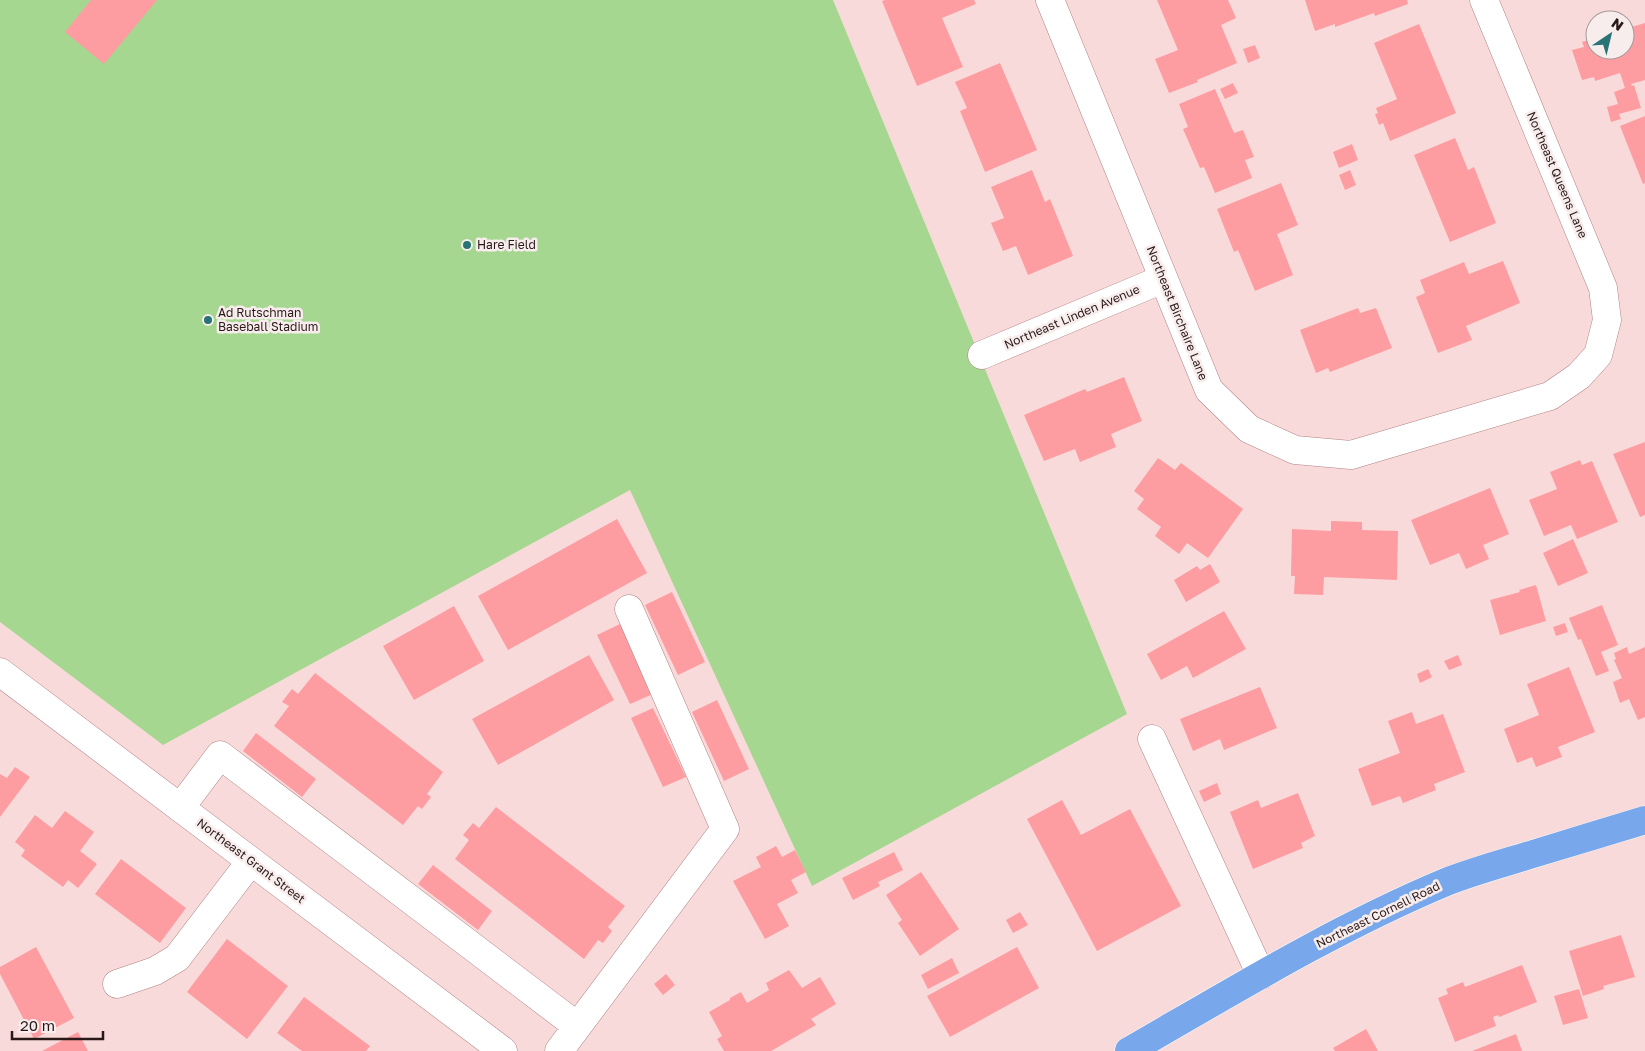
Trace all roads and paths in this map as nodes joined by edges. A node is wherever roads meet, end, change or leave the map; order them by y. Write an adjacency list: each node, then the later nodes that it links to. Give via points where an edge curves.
1 (1050, 0): 3 (street, Northeast Birchaire Lane)
2 (1484, 0): 5 (street, Northeast Queens Lane, via 1603,288 1607,320)
3 (1163, 279): 4 (street, Northeast Linden Avenue); 5 (street, Northeast Birchaire Lane, via 1209,390 1249,429 1294,450 1351,455 1550,396 1579,376)
4 (982, 355)
5 (1598, 355)
6 (630, 609): 14 (street, via 725,829)
7 (0, 672): 9 (street, Northeast Grant Street)
8 (1152, 739): 12 (street)
9 (180, 808): 11 (street, Northeast Grant Street); 14 (street, via 220,755)
10 (1645, 820): 12 (highway, Northeast Cornell Road, via 1449,881 1365,919)
11 (251, 861): 13 (street, via 177,958); 15 (street, Northeast Grant Street)
12 (1261, 975): 17 (highway, Northeast Cornell Road)
13 (117, 984)
14 (578, 1026): 16 (street)
15 (503, 1051)
16 (559, 1051)
17 (1129, 1051)

